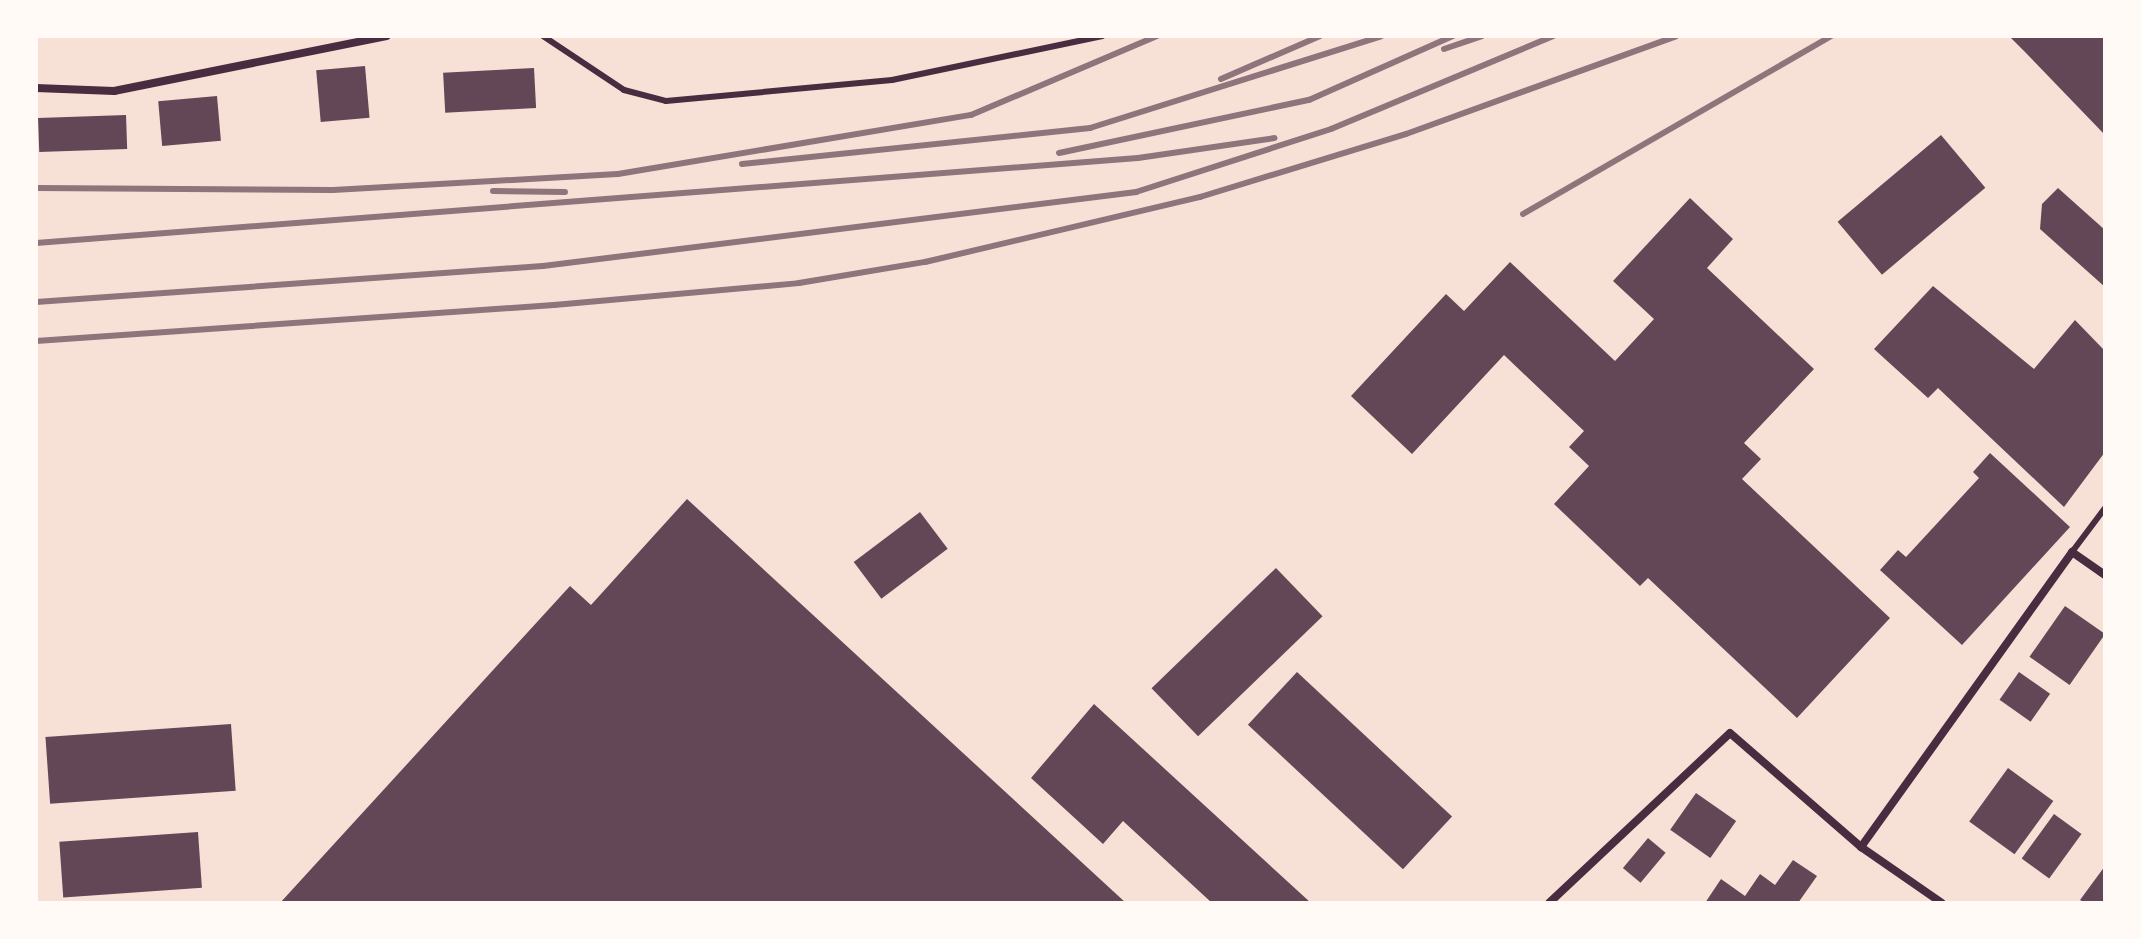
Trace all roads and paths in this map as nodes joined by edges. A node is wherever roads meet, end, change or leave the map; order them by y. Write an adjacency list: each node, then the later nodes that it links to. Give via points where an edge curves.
1 (387, 36): 4 (street, via 114,91)
2 (543, 36): 3 (lane, via 624,90 666,101 892,80)
3 (1102, 36)
4 (36, 88)
5 (2105, 508): 6 (lane)
6 (2072, 552): 7 (street); 8 (street)
7 (2105, 575)
8 (1861, 847): 9 (street, via 1730,733); 10 (street)
9 (1549, 903)
10 (1942, 903)

